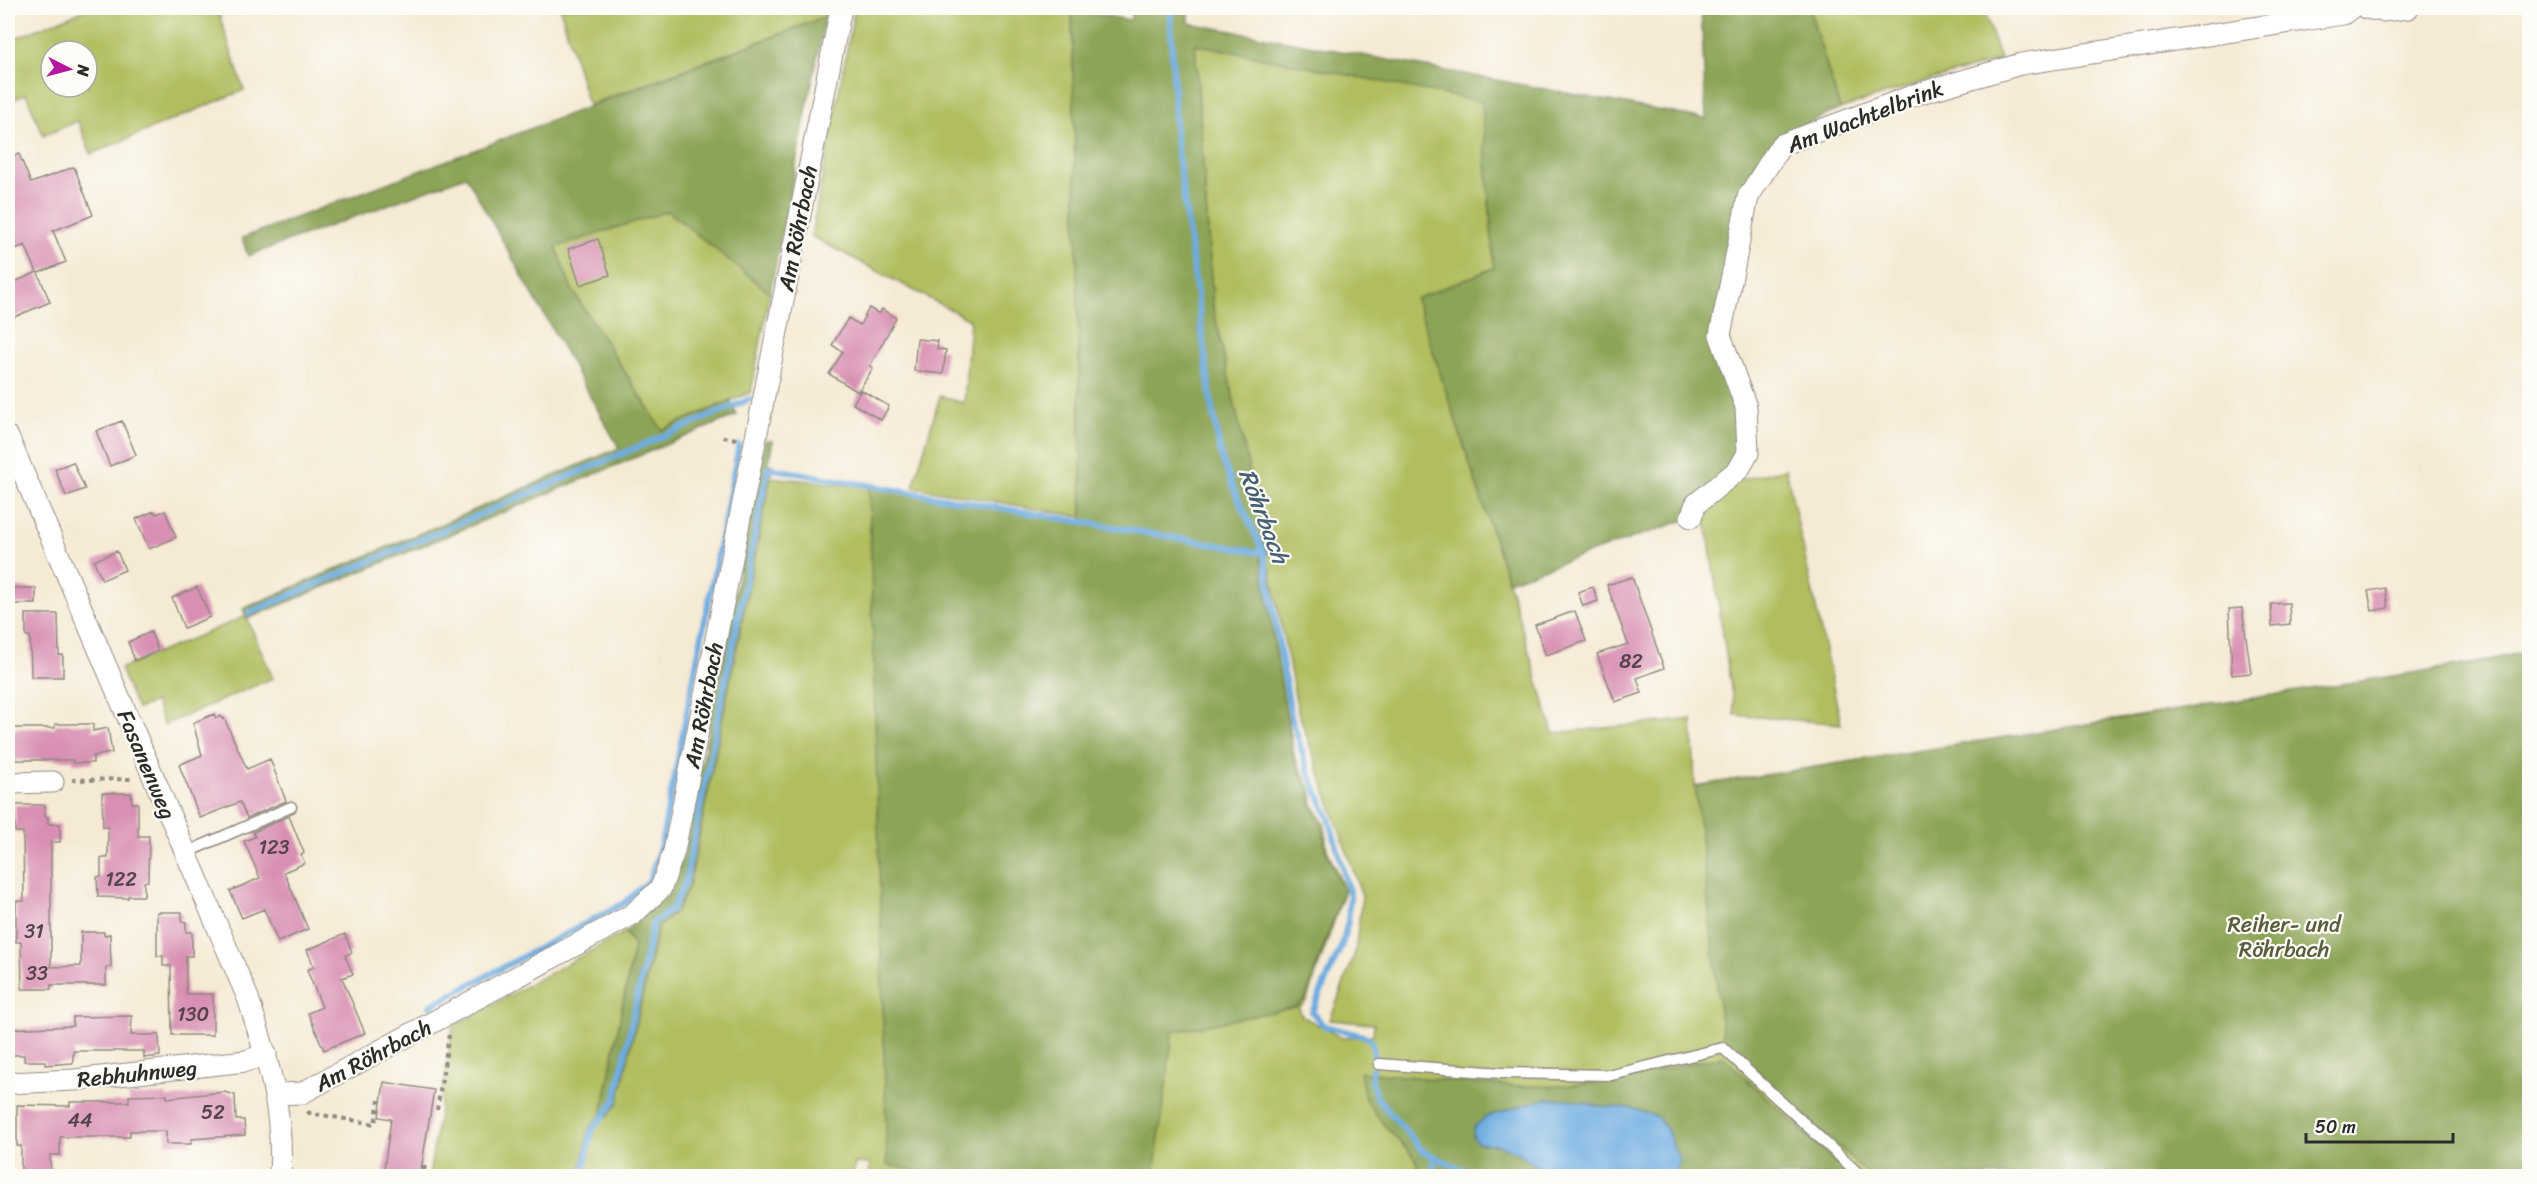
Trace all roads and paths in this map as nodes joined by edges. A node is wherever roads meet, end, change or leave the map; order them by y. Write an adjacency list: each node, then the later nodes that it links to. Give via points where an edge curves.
1 (841, 8): 13 (street, Am Röhrbach, via 674,851 661,888 633,914)
2 (2351, 8): 7 (street, Am Wachtelbrink, via 2343,14 2021,64 1917,94 1781,145 1748,197 1720,335 1746,407 1748,453 1739,469 1696,504)
3 (2366, 8): 4 (street)
4 (2408, 8)
5 (8, 437): 6 (street, Fasanenweg)
6 (12, 461): 8 (street, Fasanenweg)
7 (1691, 517)
8 (151, 773): 9 (path, via 135,779); 12 (street, Fasanenweg)
9 (53, 782): 10 (street)
10 (8, 783)
11 (291, 807): 12 (lane)
12 (185, 853): 14 (street, Fasanenweg, via 248,998)
13 (441, 1018): 17 (street, Am Röhrbach); 20 (path, via 449,1034)
14 (266, 1054): 16 (street, Rebhuhnweg, via 246,1061 85,1079); 18 (street, Fasanenweg)
15 (1379, 1064): 24 (lane, via 1502,1073 1612,1075 1723,1048)
16 (8, 1083)
17 (302, 1093): 18 (street, Am Röhrbach); 19 (path, via 309,1113 375,1124)
18 (276, 1094): 22 (street, via 282,1145)
19 (379, 1100)
20 (437, 1110)
21 (422, 1167): 23 (path, via 428,1168)
22 (280, 1176)
23 (426, 1176)
24 (1860, 1176)

